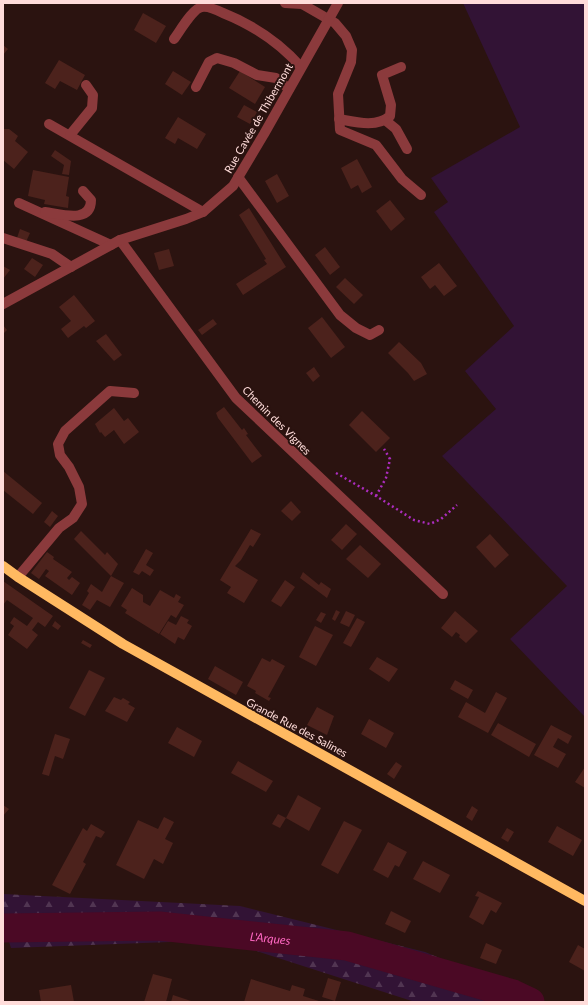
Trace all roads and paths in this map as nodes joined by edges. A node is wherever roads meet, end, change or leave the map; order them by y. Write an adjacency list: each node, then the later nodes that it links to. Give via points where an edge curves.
1 (286, 3): 3 (street, via 302,4)
2 (338, 3): 3 (street, Rue Cavée de Thibermont)
3 (329, 19): 5 (street, Rue Cavée de Thibermont); 10 (street, via 335,22 346,36 352,50 351,62 338,94)
4 (174, 39): 5 (street, via 195,11 202,7 214,8 264,34)
5 (302, 67): 9 (street, Rue Cavée de Thibermont)
6 (401, 67): 11 (street, via 382,75 391,105 390,116)
7 (86, 85): 13 (street, via 93,96 92,108)
8 (196, 87): 9 (street, via 210,62 217,58 234,63 257,75 276,78)
9 (289, 89): 15 (street, Rue Cavée de Thibermont)
10 (339, 119): 11 (street, via 363,123); 17 (street, via 340,130 376,145 402,179)
11 (386, 120): 14 (street, via 396,129)
12 (49, 124): 13 (street)
13 (70, 135): 20 (street)
14 (407, 149)
15 (238, 177): 20 (street, Rue Cavée de Thibermont, via 233,186); 25 (street, via 340,315 370,335)
16 (83, 191): 19 (street, via 91,200 91,206 82,216)
17 (421, 195)
18 (19, 203): 19 (street)
19 (36, 210): 22 (street)
20 (203, 212): 22 (street, Rue Cavée de Thibermont, via 186,220)
21 (3, 238): 23 (street, via 52,254)
22 (116, 242): 23 (street, Rue Cavée de Thibermont); 33 (street, Chemin des Vignes, via 236,398)
23 (71, 267): 24 (street, Rue Cavée de Thibermont)
24 (3, 304)
25 (379, 330)
26 (134, 393): 32 (street, via 110,391 64,431 58,444 60,455 70,467 79,488 82,504 73,518 59,528)
27 (384, 449): 29 (path, via 390,459 386,478)
28 (330, 470): 29 (path)
29 (376, 496): 30 (path, via 414,520 430,524 441,519)
30 (457, 505)
31 (3, 566): 32 (main road, Grande Rue des Salines)
32 (18, 577): 34 (main road, Grande Rue des Salines, via 129,648)
33 (443, 594)
34 (585, 901)

